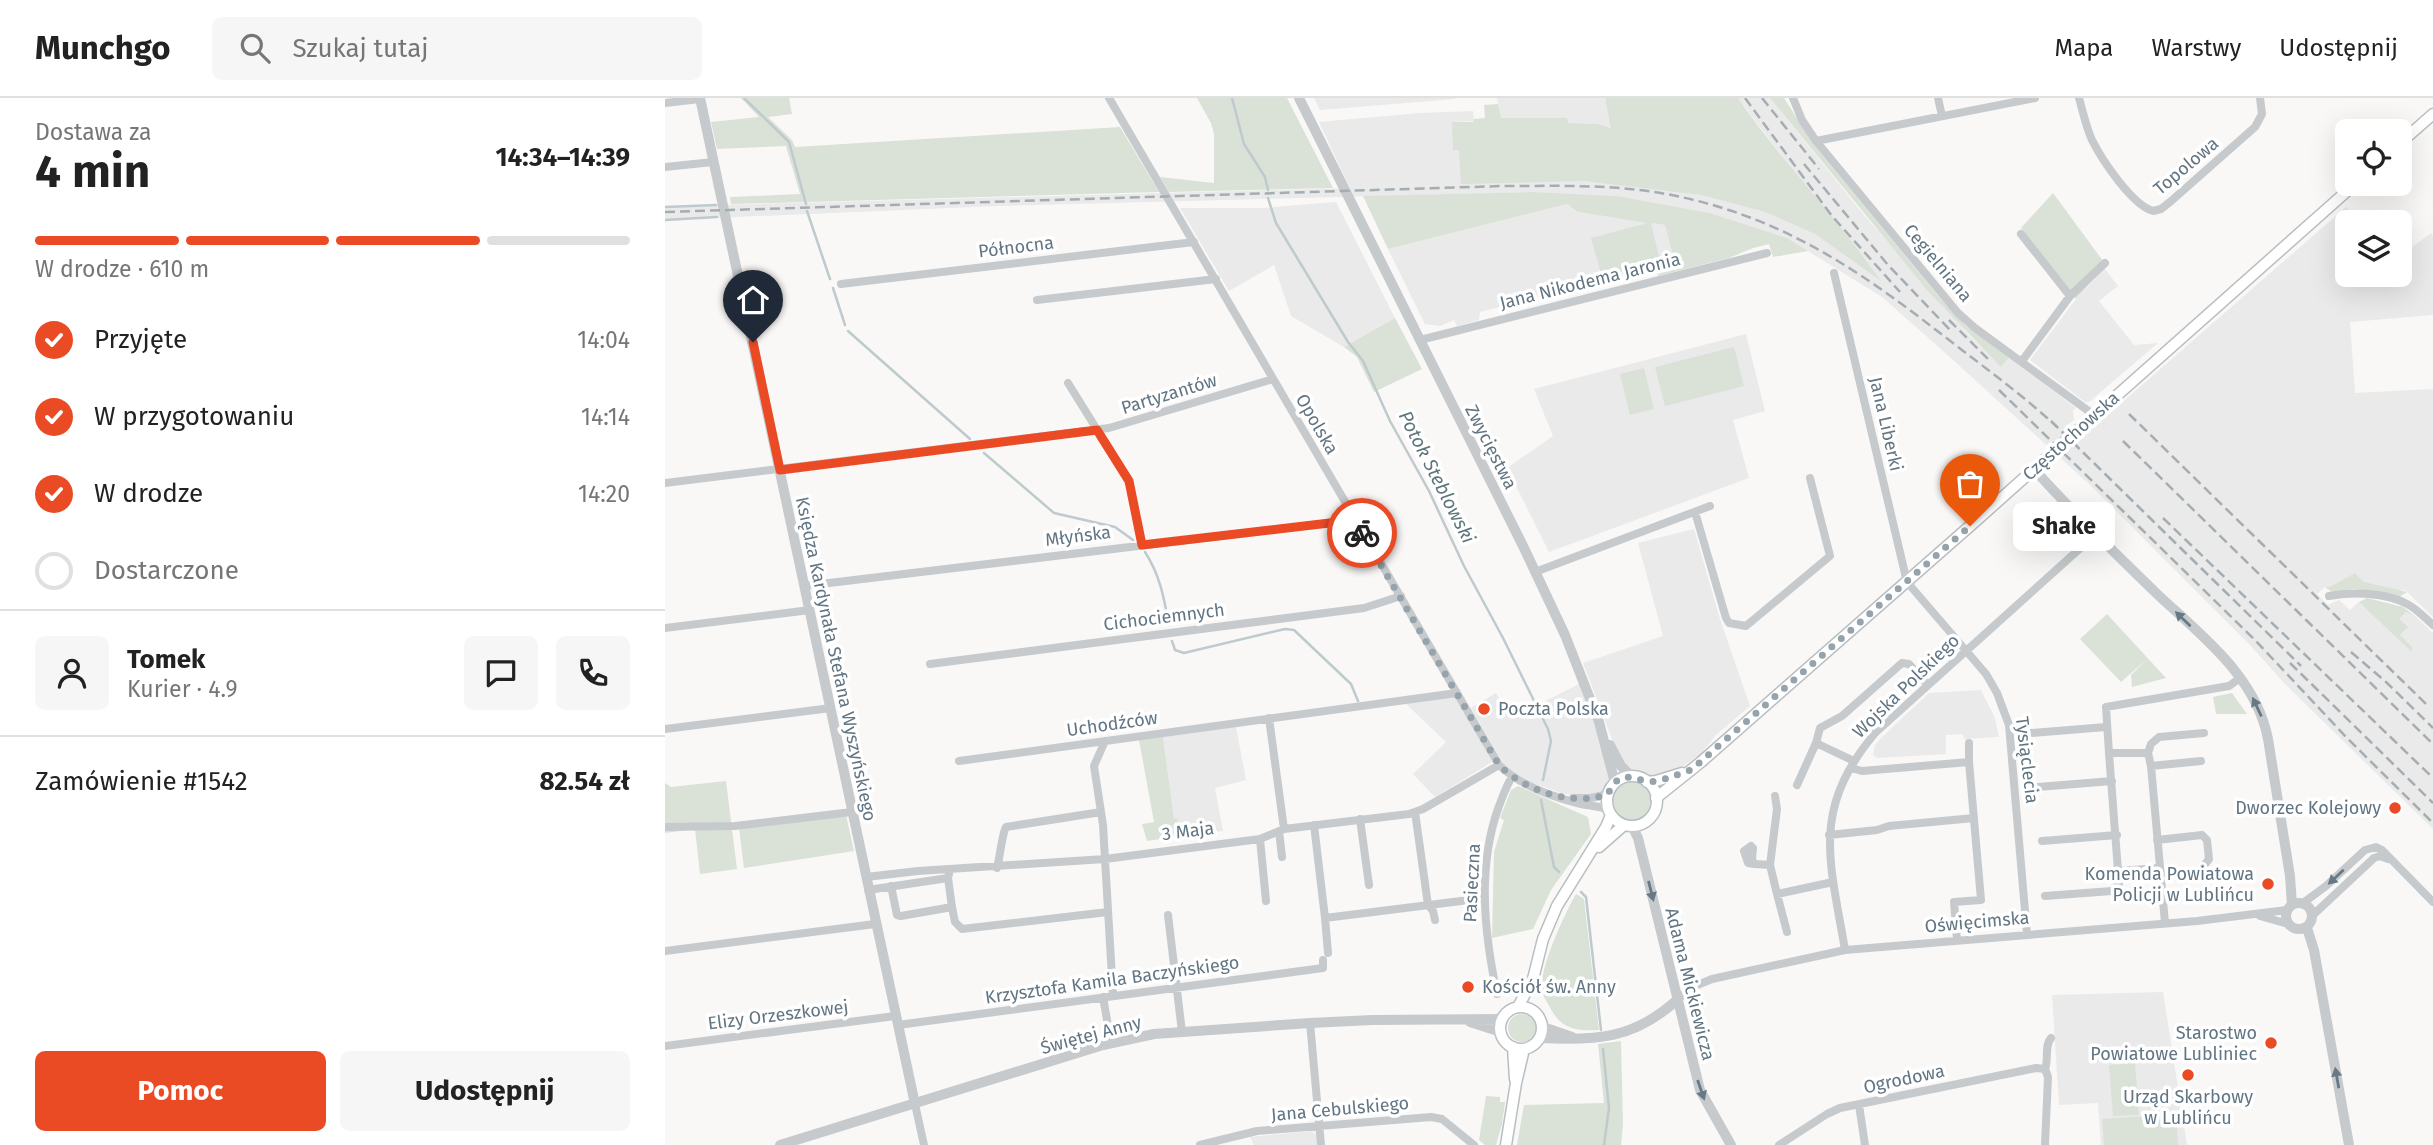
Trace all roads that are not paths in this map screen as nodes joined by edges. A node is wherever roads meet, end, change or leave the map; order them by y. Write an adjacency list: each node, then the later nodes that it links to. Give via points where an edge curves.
1 (700, 98): 9 (street); 14 (street, Księdza Kardynała Stefana Wyszyńskiego)
2 (1109, 98): 18 (street, Opolska)
3 (1299, 98): 26 (street, Zwycięstwa)
4 (1793, 98): 13 (street, Cegielniana)
5 (1938, 98): 11 (street)
6 (2035, 98): 11 (street)
7 (2079, 98): 8 (street, Topolowa, via 2099,153 2136,201 2153,211 2170,202 2253,130 2261,118)
8 (2260, 98)
9 (665, 103)
10 (2433, 114): 12 (main road)
11 (1942, 116): 13 (street)
12 (2412, 133)
13 (1816, 141): 27 (street, Cegielniana, via 1958,313)
14 (713, 162): 15 (street); 33 (street, Księdza Kardynała Stefana Wyszyńskiego)
15 (665, 167)
16 (2341, 196): 30 (main road, Częstochowska)
17 (2021, 234): 24 (street)
18 (1194, 242): 22 (street, Opolska); 23 (street, Północna)
19 (1767, 253): 26 (street, Jana Nikodema Jaronia)
20 (2105, 262): 24 (street)
21 (1834, 273): 42 (street, Jana Liberki)
22 (1216, 279): 25 (street); 28 (street, Opolska)
23 (842, 284)
24 (2070, 296): 27 (street)
25 (1037, 300)
26 (1420, 340): 41 (street, Zwycięstwa)
27 (2022, 361): 30 (street, Cegielniana)
28 (1273, 379): 31 (street, Partyzantów); 38 (street, Opolska)
29 (1068, 383): 31 (street)
30 (2094, 415): 32 (main road, Częstochowska)
31 (1097, 430): 33 (street, Partyzantów); 40 (street, via 1129,481)
32 (2034, 469): 39 (street); 42 (main road, Częstochowska)
33 (780, 470): 35 (street, Partyzantów); 43 (street, Księdza Kardynała Stefana Wyszyńskiego)
34 (1810, 478): 37 (street, via 1830,556 1747,626 1725,618)
35 (665, 483)
36 (1710, 506): 37 (street)
37 (1695, 512): 41 (street)
38 (1355, 520): 40 (street, Młyńska); 44 (street, Opolska)
39 (2096, 534): 49 (street, Wojska Polskiego); 51 (street, one-way to 39, via 2227,660)
40 (1142, 545): 43 (street, Młyńska)
41 (1535, 572): 56 (street, Zwycięstwa)
42 (1907, 582): 49 (street, Tysiąclecia); 72 (main road, Częstochowska)
43 (804, 586): 46 (street, Księdza Kardynała Stefana Wyszyńskiego)
44 (1401, 596): 50 (street, Cichociemnych, via 1364,608); 53 (street, Opolska)
45 (2329, 596): 47 (street, via 2359,594 2400,600)
46 (810, 610): 48 (street); 54 (street, Księdza Kardynała Stefana Wyszyńskiego)
47 (2433, 625)
48 (665, 628)
49 (1967, 649): 52 (street, Wojska Polskiego); 135 (street, Tysiąclecia, via 1997,693 2010,725)
50 (930, 664)
51 (2240, 678): 57 (street, via 2229,686 2111,704 2105,709); 109 (street, one-way to 51, via 2268,739 2255,701)
52 (1927, 684): 62 (street, via 1909,664 1902,663 1842,716 1820,728); 69 (street, Wojska Polskiego, via 1876,732)
53 (1457, 693): 55 (street, Uchodźców); 70 (street, Opolska)
54 (831, 708): 58 (street); 84 (street, Księdza Kardynała Stefana Wyszyńskiego)
55 (1269, 718): 61 (street, Uchodźców); 93 (street)
56 (1599, 722): 73 (street, Zwycięstwa, via 1621,766); 77 (street, Zwycięstwa)
57 (2106, 727): 59 (street); 64 (street)
58 (665, 729)
59 (2031, 733)
60 (2204, 733): 65 (street, via 2159,737)
61 (1105, 741): 66 (street, Uchodźców); 87 (street, via 1094,766)
62 (1815, 743): 69 (street); 78 (street)
63 (1969, 743): 68 (street)
64 (2109, 753): 65 (street); 75 (street)
65 (2148, 753): 71 (street)
66 (959, 761)
67 (2201, 761): 71 (street)
68 (1969, 762): 69 (street, via 1862,771); 88 (street)
69 (1852, 764): 94 (street, Wojska Polskiego, via 1833,808)
70 (1499, 765): 74 (street); 85 (street, 3 Maja)
71 (2151, 766): 97 (street)
72 (1691, 770): 76 (main road, Częstochowska); 83 (main road, Częstochowska)
73 (1631, 776): 76 (main road); 77 (main road)
74 (1513, 777): 82 (street); 117 (street, Pasieczna, via 1490,832)
75 (2112, 781): 79 (street); 95 (street)
76 (1647, 782): 83 (main road)
77 (1615, 783): 80 (main road)
78 (1797, 785)
79 (2038, 787)
80 (1608, 794): 82 (street); 86 (main road)
81 (1775, 796): 104 (street)
82 (1563, 797): 86 (street)
83 (1656, 798): 91 (main road, via 1651,817 1639,825)
84 (852, 812): 92 (street, via 742,825); 110 (street, Księdza Kardynała Stefana Wyszyńskiego)
85 (1415, 812): 89 (street, 3 Maja); 121 (street)
86 (1610, 812): 91 (main road); 101 (main road)
87 (1101, 813): 100 (street); 105 (street, via 1006,827)
88 (1974, 818): 94 (street); 136 (street, via 1981,900 1954,902)
89 (1360, 819): 90 (street, 3 Maja); 112 (street)
90 (1314, 825): 93 (street, 3 Maja); 128 (street)
91 (1628, 825): 101 (main road); 143 (street, Adama Mickiewicza, one-way to 143, via 1638,838)
92 (665, 827)
93 (1281, 830): 96 (street, 3 Maja); 99 (street)
94 (1829, 835): 111 (street, Wojska Polskiego)
95 (2116, 835): 98 (street); 106 (street)
96 (1260, 839): 100 (street, 3 Maja); 118 (street)
97 (2157, 840): 107 (street); 107 (street, via 2202,835 2209,859 2200,871)
98 (2042, 841)
99 (1282, 857)
100 (1105, 859): 105 (street, 3 Maja); 124 (street)
101 (1583, 864): 139 (main road, via 1543,939)
102 (1754, 864): 104 (street)
103 (2397, 864): 119 (street); 120 (street, one-way to 120, via 2379,848 2371,847); 127 (street, via 2374,858)
104 (1770, 865): 115 (street)
105 (997, 868): 108 (street, 3 Maja)
106 (2119, 871): 107 (street); 116 (street, via 2119,884 2112,891)
107 (2160, 872): 130 (street)
108 (948, 874): 110 (street, 3 Maja); 113 (street); 122 (street)
109 (2290, 876): 120 (street); 123 (street)
110 (866, 877): 114 (street, Księdza Kardynała Stefana Wyszyńskiego)
111 (1833, 882): 115 (street); 137 (street, Wojska Polskiego)
112 (1369, 885)
113 (891, 887): 114 (street); 122 (street, via 899,916)
114 (868, 890): 131 (street, Księdza Kardynała Stefana Wyszyńskiego)
115 (1777, 894): 134 (street)
116 (2045, 896)
117 (1485, 898): 121 (street); 141 (street, Pasieczna, via 1487,949)
118 (1266, 901)
119 (2433, 902)
120 (2304, 903): 123 (street); 127 (street)
121 (1428, 905): 128 (street); 129 (street)
122 (952, 907): 124 (street, via 955,922 963,929)
123 (2290, 907): 126 (street, Oświęcimska); 132 (street)
124 (1108, 912): 142 (street)
125 (1168, 915): 140 (street)
126 (2257, 915): 130 (street, Oświęcimska); 132 (street)
127 (2313, 915): 133 (street)
128 (1325, 918): 140 (street, Krzysztofa Kamila Baczyńskiego, via 1323,968)
129 (1435, 920)
130 (2165, 923): 135 (street, Oświęcimska)
131 (876, 924): 138 (street); 148 (street, Księdza Kardynała Stefana Wyszyńskiego)
132 (2288, 924): 133 (street)
133 (2307, 928): 171 (street, one-way to 133)
134 (1787, 932)
135 (2027, 934): 136 (street, Oświęcimska)
136 (1957, 940): 137 (street, Oświęcimska)
137 (1845, 950): 143 (street, Oświęcimska, via 1710,980)
138 (665, 951)
139 (1533, 979): 144 (main road); 145 (main road)
140 (1177, 987): 142 (street, Krzysztofa Kamila Baczyńskiego); 150 (street)
141 (1497, 993)
142 (1108, 996): 148 (street, Krzysztofa Kamila Baczyńskiego); 154 (street)
143 (1678, 999): 152 (street, via 1655,1018 1607,1038); 167 (street, Adama Mickiewicza, one-way to 167, via 1702,1094)
144 (1518, 1007): 145 (main road); 146 (main road)
145 (1532, 1010): 152 (main road, via 1540,1017)
146 (1502, 1019): 147 (street, Świętej Anny); 151 (main road)
147 (1463, 1020): 149 (street, Świętej Anny); 151 (street, Świętej Anny)
148 (896, 1021): 155 (street, Elizy Orzeszkowej); 158 (street, Księdza Kardynała Stefana Wyszyńskiego)
149 (1310, 1023): 150 (street, Świętej Anny); 160 (street)
150 (1182, 1032): 154 (street, Świętej Anny)
151 (1501, 1032): 156 (main road, via 1507,1043)
152 (1541, 1033): 156 (main road, via 1536,1043)
153 (2051, 1038): 157 (street)
154 (1111, 1043): 158 (street, Świętej Anny)
155 (665, 1046)
156 (1518, 1048): 166 (main road)
157 (2045, 1069): 159 (street, Ogrodowa); 170 (street)
158 (915, 1104): 162 (street, Świętej Anny); 163 (street, Księdza Kardynała Stefana Wyszyńskiego)
159 (1859, 1105): 168 (street, Ogrodowa, via 1827,1114); 169 (street)
160 (1319, 1127): 161 (street, Jana Cebulskiego, via 1437,1117); 164 (street, Jana Cebulskiego, via 1257,1131); 165 (street)
161 (1476, 1143)
162 (784, 1144)
163 (925, 1145)
164 (1200, 1145)
165 (1321, 1145)
166 (1506, 1145)
167 (1731, 1145)
168 (1779, 1145)
169 (1865, 1145)
170 (2045, 1145)
171 (2349, 1145)

